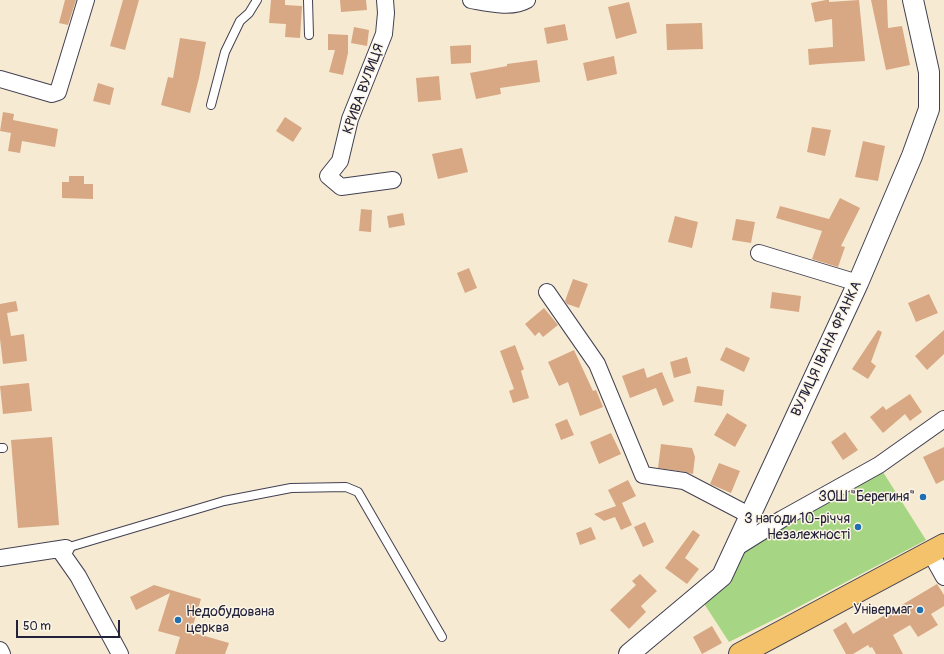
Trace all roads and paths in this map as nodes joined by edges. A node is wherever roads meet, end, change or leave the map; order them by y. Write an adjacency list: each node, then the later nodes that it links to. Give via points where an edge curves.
1 (86, 0): 9 (street, via 58,92 52,94)
2 (257, 0): 10 (lane, via 240,21 225,52)
3 (308, 0): 8 (lane)
4 (385, 0): 11 (street, КРИВА ВУЛИЦЯ, via 384,34 350,119 340,161 328,176 341,187)
5 (472, 0): 6 (street, via 511,4)
6 (527, 0)
7 (913, 0): 13 (street, ВУЛИЦЯ ІВАНА ФРАНКА, via 929,72 929,109 912,156)
8 (309, 35)
9 (0, 79)
10 (211, 105)
11 (393, 180)
12 (759, 253): 13 (street)
13 (858, 283): 16 (street, ВУЛИЦЯ ІВАНА ФРАНКА)
14 (547, 292): 16 (street, via 597,364 643,475 684,481)
15 (944, 419): 18 (street, via 879,465)
16 (749, 515): 18 (street, ВУЛИЦЯ ІВАНА ФРАНКА)
17 (63, 549): 20 (street); 22 (lane, via 224,501 291,488 346,487 358,492); 25 (street)
18 (734, 549): 26 (street, ВУЛИЦЯ ІВАНА ФРАНКА, via 722,576)
19 (937, 549): 21 (street); 27 (main road)
20 (0, 558)
21 (944, 577)
22 (442, 637)
23 (0, 650): 24 (street)
24 (2, 654)
25 (120, 654)
26 (629, 654)
27 (740, 654)

